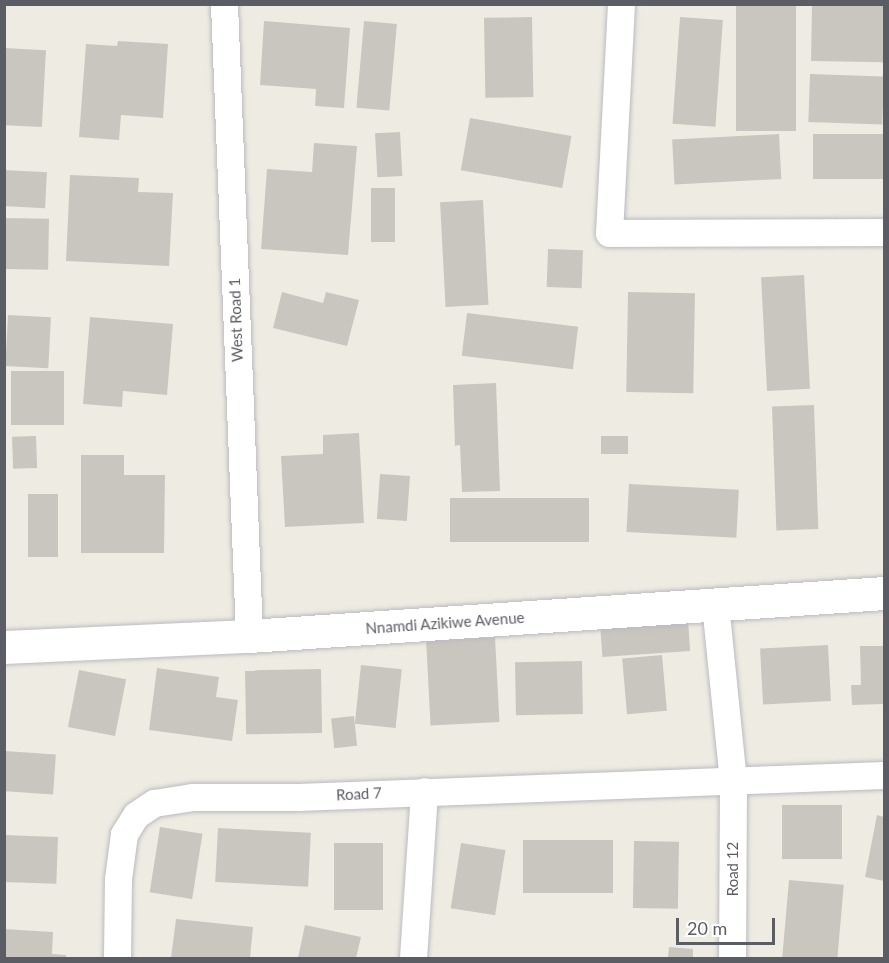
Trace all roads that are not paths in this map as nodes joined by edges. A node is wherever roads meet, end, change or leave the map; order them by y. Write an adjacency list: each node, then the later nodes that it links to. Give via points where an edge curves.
1 (224, 4): 6 (street, West Road 1)
2 (621, 4): 3 (street, via 609,233)
3 (885, 232)
4 (885, 593): 5 (main road, Nnamdi Azikiwe Avenue)
5 (716, 604): 6 (main road, Nnamdi Azikiwe Avenue); 9 (street, Road 12)
6 (249, 636): 7 (main road, Nnamdi Azikiwe Avenue)
7 (4, 647)
8 (885, 775): 9 (street, Road 7)
9 (733, 780): 10 (street, Road 7); 13 (street, Road 12)
10 (424, 791): 11 (street, Road 7, via 192,796 154,803 136,815 124,834 117,879); 12 (street)
11 (117, 958)
12 (413, 958)
13 (732, 958)

